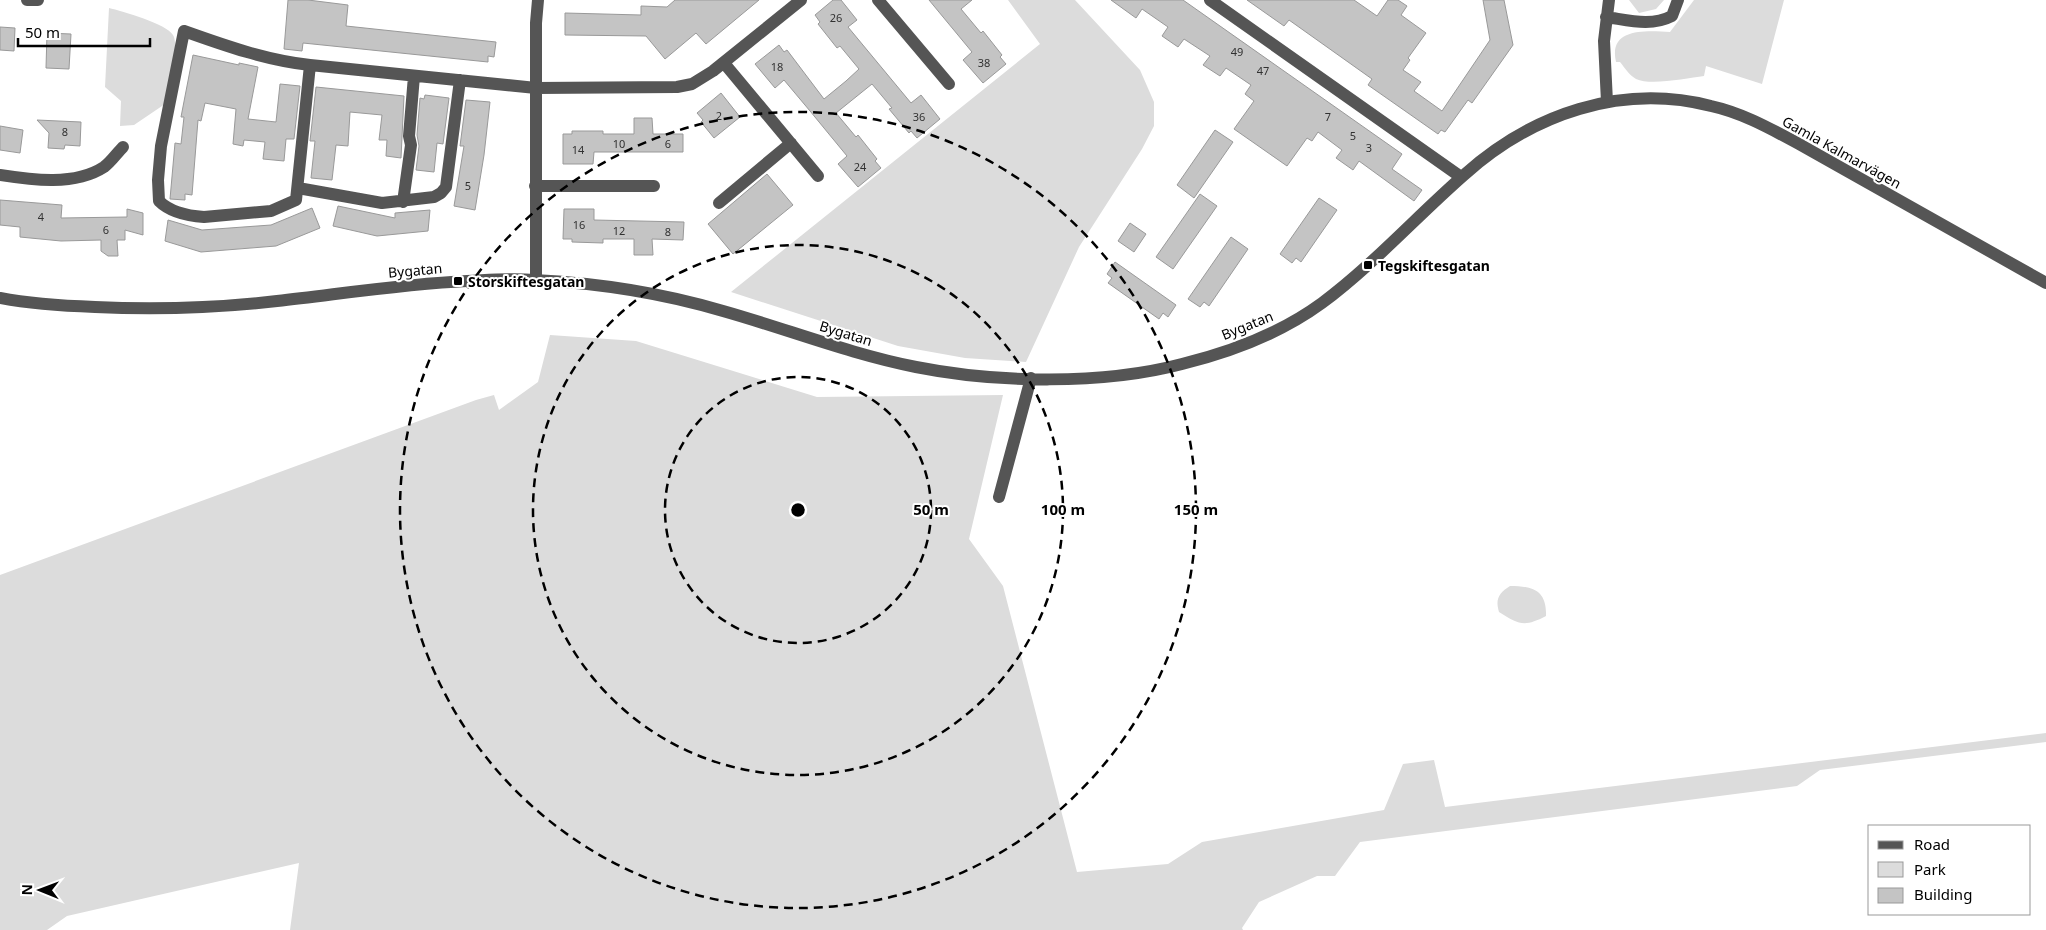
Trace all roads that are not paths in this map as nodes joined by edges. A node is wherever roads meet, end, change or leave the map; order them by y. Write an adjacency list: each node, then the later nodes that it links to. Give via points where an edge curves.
1 (27, 0): 2 (street)
2 (38, 0)
3 (538, 0): 15 (street)
4 (801, 0): 10 (street)
5 (878, 0): 14 (street)
6 (1210, 0): 21 (street)
7 (1609, 0): 9 (street)
8 (1678, 0): 9 (street, via 1672,16 1662,21 1642,23)
9 (1606, 17): 16 (street, via 1604,66)
10 (724, 63): 15 (street, via 701,80 685,86); 17 (street)
11 (310, 65): 12 (street); 24 (street); 24 (street, via 279,62 238,51 184,31 157,190 159,201 166,208 204,217 271,211 296,200)
12 (414, 76): 13 (street); 25 (street, via 411,145)
13 (460, 80): 15 (street); 25 (street, via 446,187 434,197)
14 (949, 84)
15 (536, 88): 22 (street)
16 (1607, 102): 21 (street, Bygatan, via 1580,108 1535,125); 28 (street, Gamla Kalmarvägen, via 1656,98 1686,100 1740,115 1799,144)
17 (791, 143): 20 (street); 26 (street)
18 (123, 147): 19 (street, via 105,166 77,177 38,179)
19 (0, 174)
20 (818, 176)
21 (1462, 177): 30 (street, Bygatan, via 1386,251 1320,305 1278,330 1232,349 1127,375)
22 (535, 186): 23 (street); 27 (street)
23 (654, 186)
24 (298, 188): 25 (street, via 382,203)
25 (403, 202)
26 (719, 203)
27 (536, 280): 29 (street, Bygatan, via 394,286 211,308 73,306); 30 (street, Bygatan, via 635,291 697,304 875,358 945,373)
28 (2046, 283)
29 (0, 298)
30 (1031, 378): 31 (street)
31 (999, 497)

